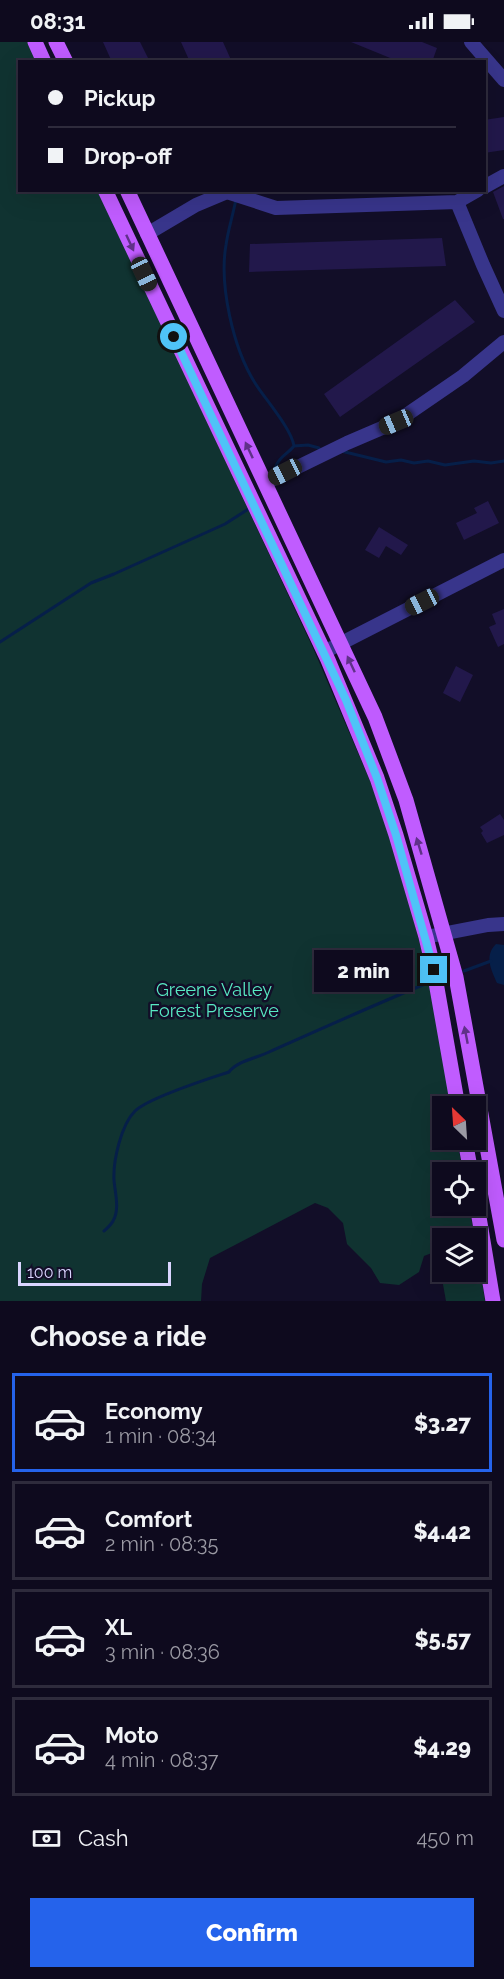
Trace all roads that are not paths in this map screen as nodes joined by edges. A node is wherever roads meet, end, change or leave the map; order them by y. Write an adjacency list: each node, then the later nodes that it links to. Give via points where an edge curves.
1 (34, 42): 4 (main road)
2 (56, 42): 5 (main road)
3 (471, 42): 6 (street)
4 (43, 60)
5 (65, 60)
6 (504, 80)
7 (504, 176): 8 (street)
8 (486, 186)
9 (106, 192): 19 (main road, one-way to 19)
10 (128, 192): 13 (main road)
11 (474, 192): 12 (street)
12 (457, 202): 13 (street, via 276,208 227,192); 14 (street)
13 (147, 234): 16 (main road, one-way to 13)
14 (504, 311)
15 (504, 342): 16 (street, via 464,376 396,422)
16 (264, 483): 18 (main road)
17 (504, 560): 18 (street)
18 (341, 643): 19 (street); 21 (main road, one-way to 18, via 406,800 375,717)
19 (324, 652): 22 (main road, via 377,778)
20 (504, 924): 21 (street)
21 (444, 934): 22 (street); 25 (main road, one-way to 21, via 456,976)
22 (426, 938): 23 (main road)
23 (456, 1096)
24 (479, 1216): 26 (main road)
25 (504, 1240)
26 (493, 1301)

